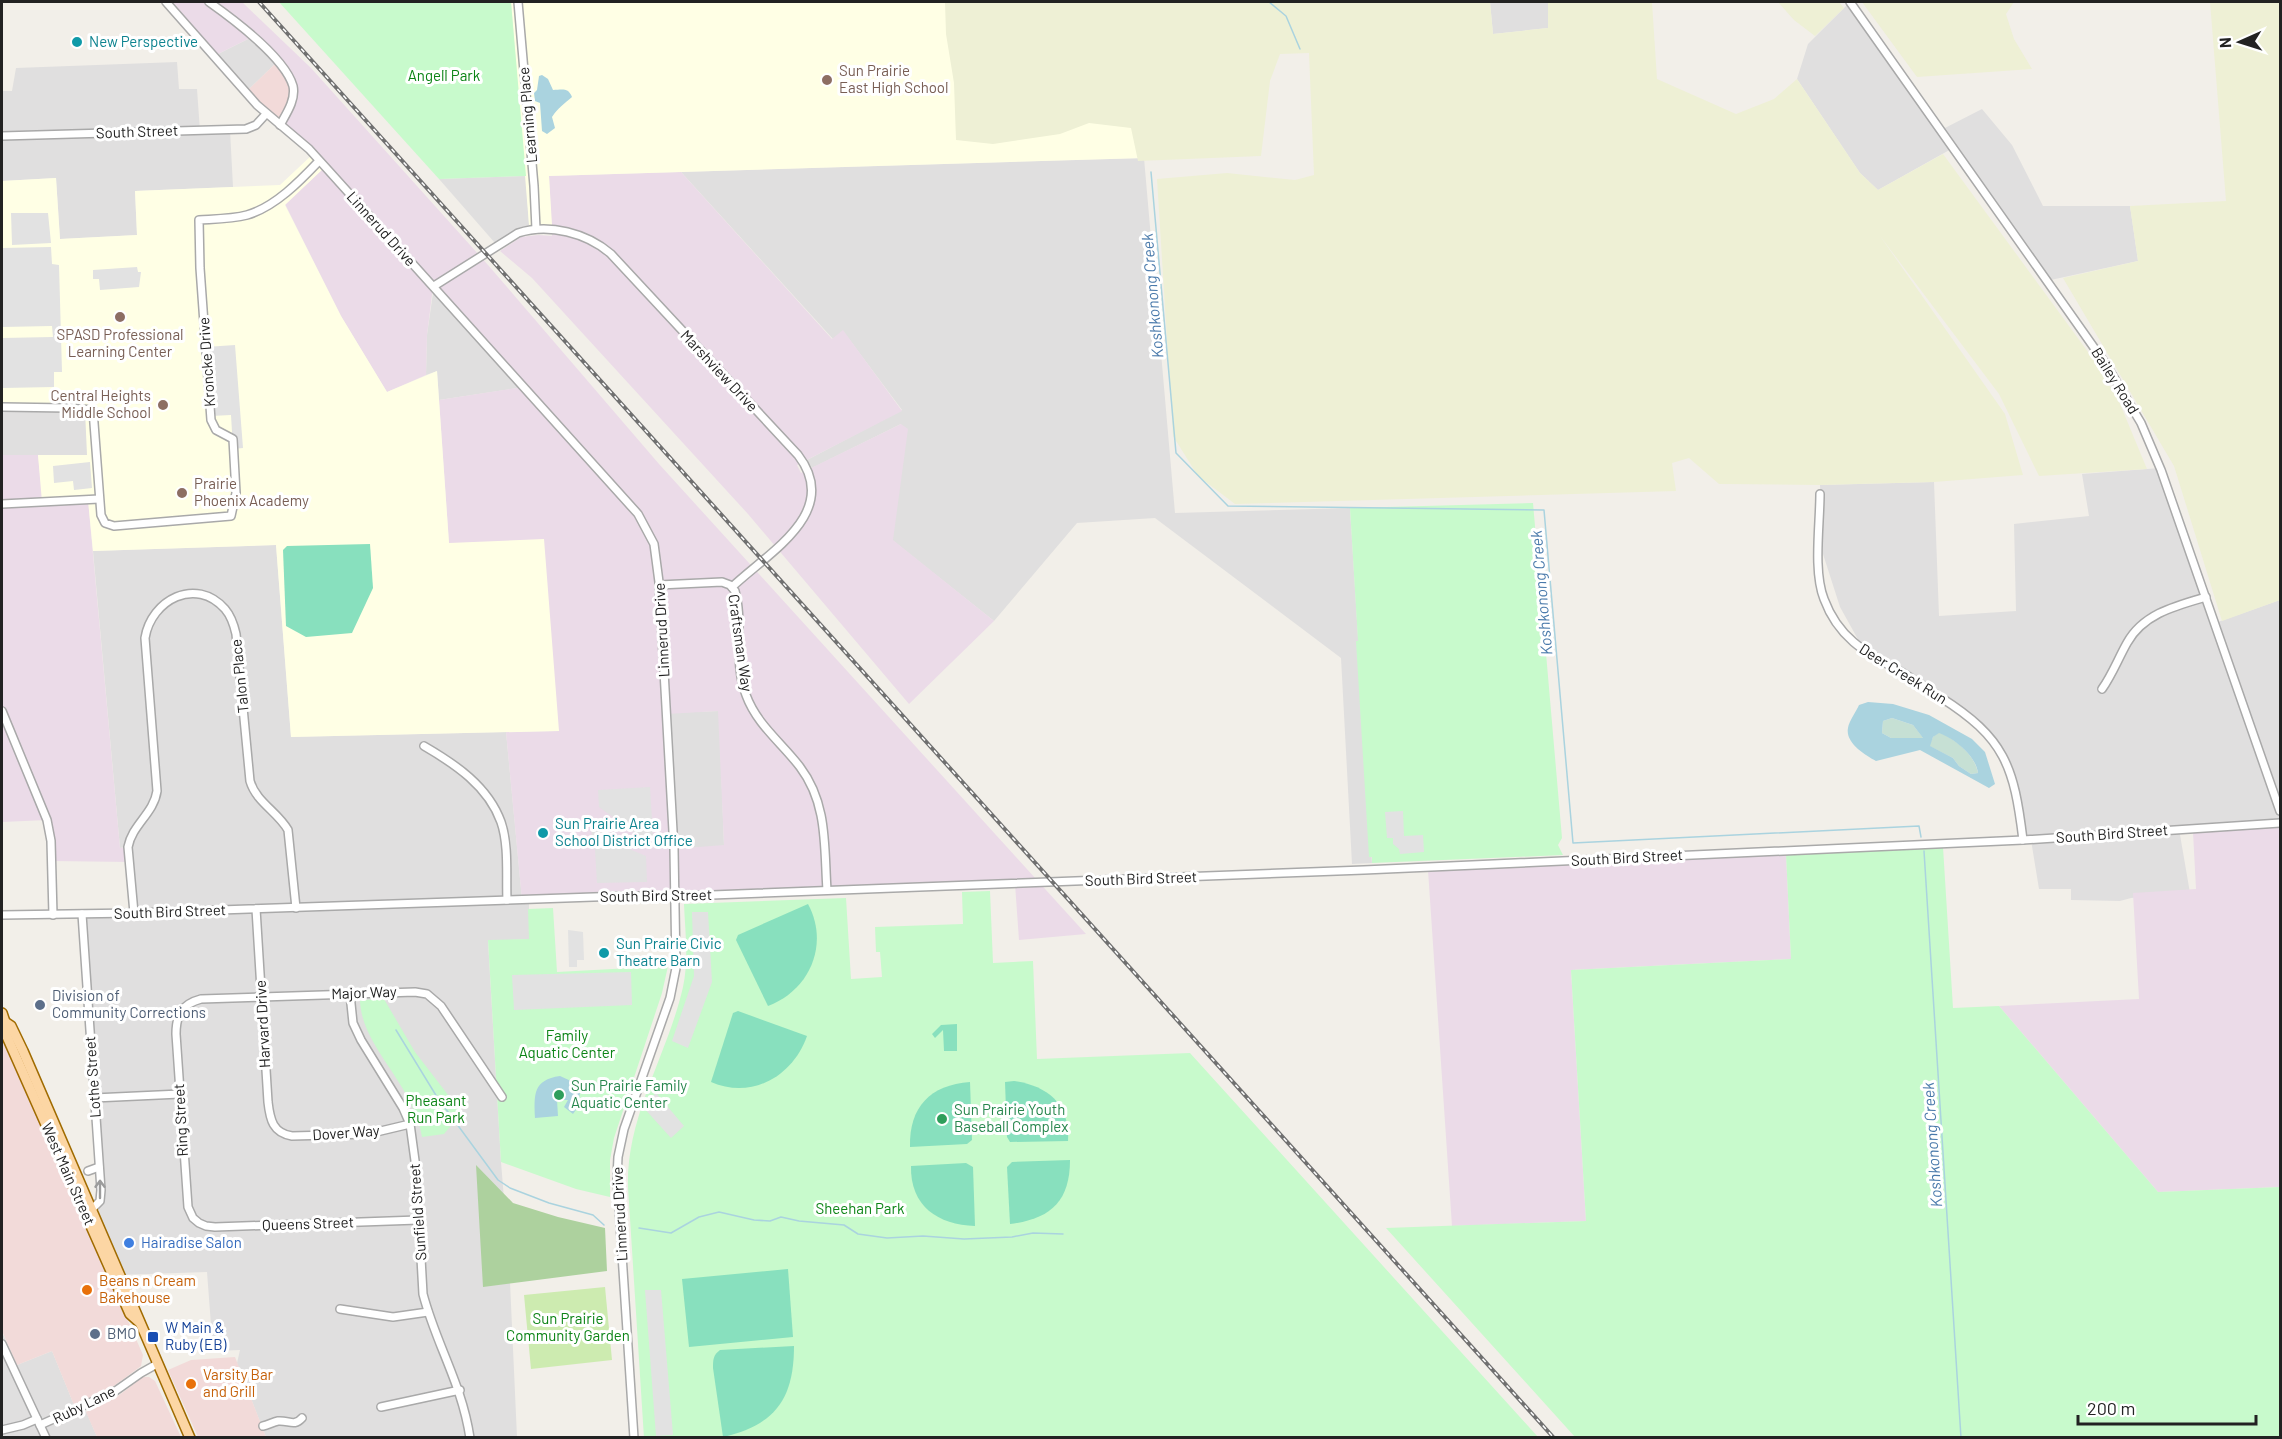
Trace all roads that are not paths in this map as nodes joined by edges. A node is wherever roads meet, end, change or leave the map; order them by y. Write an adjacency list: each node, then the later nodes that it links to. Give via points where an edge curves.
1 (166, 2): 5 (street, Linnerud Drive)
2 (209, 2): 6 (street, via 266,47 293,87 291,104)
3 (518, 2): 9 (street, Learning Place)
4 (1850, 2): 17 (street, Bailey Road, via 2122,387 2155,454)
5 (266, 114): 6 (street, Linnerud Drive); 7 (street, South Street, via 246,129)
6 (280, 125): 8 (street, Linnerud Drive)
7 (2, 136)
8 (320, 161): 10 (street, Linnerud Drive); 13 (street, Kroncke Drive, via 258,211 199,220 211,420 216,430 233,439 236,493 231,516 114,526 105,523)
9 (536, 229): 10 (street, Marshview Drive, via 518,233); 16 (street, Marshview Drive, via 585,237 611,254 792,448 806,468 811,494 804,519)
10 (434, 286): 15 (street, Linnerud Drive, via 638,514 654,544)
11 (2, 408): 13 (street, Kroncke Drive, via 93,410)
12 (1820, 494): 23 (street, Deer Creek Run, via 1821,588 1834,620 1865,652 1969,716 1990,737 2012,779)
13 (99, 499): 14 (street)
14 (2, 504)
15 (659, 585): 16 (street, via 722,582); 25 (street, Linnerud Drive)
16 (732, 587): 24 (street, Craftsman Way, via 737,601 744,689 760,722 800,766 816,794 824,825)
17 (2206, 597): 18 (street, via 2144,621 2126,644); 21 (street, Bailey Road)
18 (2102, 690)
19 (2, 711): 31 (street, via 47,820)
20 (424, 746): 26 (street, via 457,765 492,804 504,840)
21 (2280, 811)
22 (2280, 823): 23 (street, South Bird Street)
23 (2023, 840): 24 (street, South Bird Street)
24 (827, 890): 25 (street, South Bird Street)
25 (674, 896): 26 (street, South Bird Street); 61 (street, Linnerud Drive, via 674,983 624,1128 618,1157)
26 (507, 900): 27 (street, South Bird Street)
27 (296, 908): 28 (street, South Bird Street); 29 (street, Talon Place, via 288,830 252,789 250,781 232,619 216,601 188,593 159,607 151,617 145,638 157,790 154,804 128,847)
28 (256, 909): 29 (street, South Bird Street); 34 (street, Harvard Drive)
29 (134, 913): 32 (street, South Bird Street)
30 (2, 915): 31 (street, South Bird Street)
31 (53, 915): 32 (street, South Bird Street)
32 (82, 915): 39 (street, Lothe Street)
33 (350, 994): 34 (street, Major Way); 38 (street, Major Way, via 415,992 434,998); 40 (street, Sunfield Street, via 353,1023)
34 (262, 997): 35 (street, Major Way, via 201,999 188,1004); 41 (street, Harvard Drive, via 270,1119)
35 (180, 1014): 37 (street, Ring Street, via 176,1034)
36 (3, 1017): 44 (main road, West Main Street, via 23,1051); 49 (main road, West Main Street, via 4,1030 130,1314)
37 (180, 1094): 39 (street); 46 (street, Ring Street, via 186,1198 191,1215)
38 (501, 1097)
39 (94, 1098): 42 (street, Lothe Street)
40 (410, 1124): 41 (street, Dover Way, via 368,1134); 45 (street, Sunfield Street)
41 (283, 1134)
42 (99, 1167): 43 (street); 44 (street, Lothe Street, one-way to 42, via 101,1198)
43 (88, 1171)
44 (93, 1208): 49 (main road, West Main Street)
45 (418, 1220): 46 (street, Queens Street, via 215,1227); 48 (street, Sunfield Street, via 423,1294)
46 (199, 1223)
47 (340, 1309): 48 (street, via 393,1317)
48 (428, 1312): 52 (street, Sunfield Street)
49 (139, 1322): 51 (main road, West Main Street)
50 (2, 1344): 55 (street)
51 (157, 1364): 55 (street, Ruby Lane, via 114,1392); 59 (main road, West Main Street)
52 (460, 1390): 53 (street); 60 (street, Sunfield Street)
53 (381, 1407)
54 (302, 1418): 56 (street, via 291,1424 277,1421)
55 (39, 1422): 57 (street, Ruby Lane); 58 (street)
56 (263, 1426)
57 (2, 1430)
58 (46, 1437)
59 (190, 1437)
60 (470, 1437)
61 (634, 1437)

